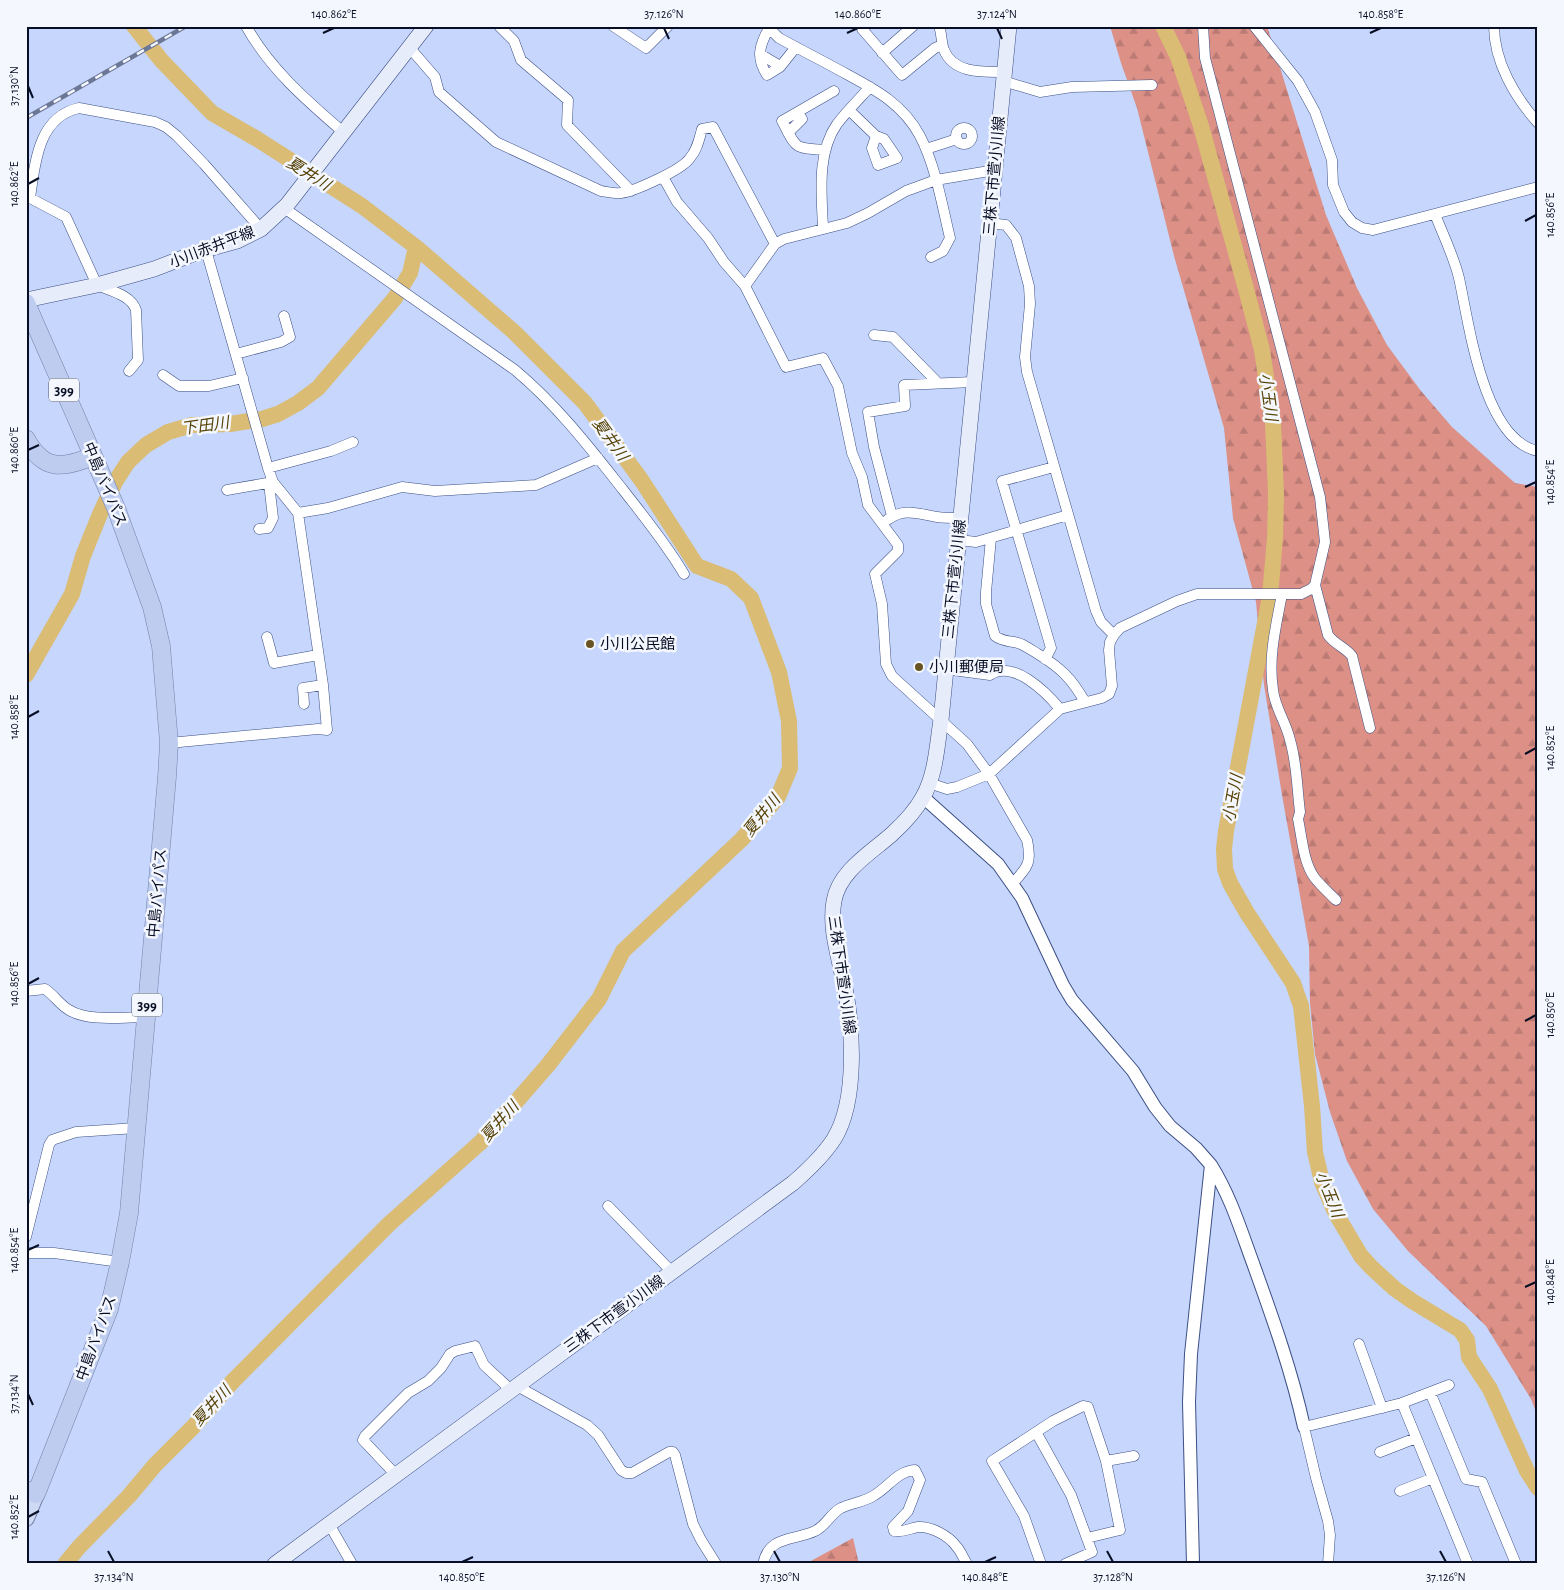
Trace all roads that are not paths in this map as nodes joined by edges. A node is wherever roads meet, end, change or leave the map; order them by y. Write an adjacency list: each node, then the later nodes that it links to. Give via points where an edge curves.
1 (246, 26): 25 (street, via 270,63)
2 (426, 26): 15 (main road, 小川赤井平線)
3 (499, 26): 33 (street, via 514,41 521,60 568,100 567,125)
4 (613, 26): 5 (street, via 646,48)
5 (668, 26)
6 (866, 26): 17 (street, via 862,29)
7 (913, 26): 17 (street)
8 (939, 26): 14 (street)
9 (1009, 26): 18 (main road, 三株下市萱小川線)
10 (1203, 26): 72 (street, via 1205,58 1320,497 1325,542)
11 (1254, 26): 35 (street, via 1298,81 1315,112 1332,160 1333,184 1344,212 1352,222 1373,230)
12 (1494, 26): 23 (street, via 1498,51 1514,92)
13 (768, 27): 16 (street, via 779,38); 16 (street, via 760,54 780,66)
14 (942, 45): 17 (street, via 902,75); 18 (street, via 952,62 964,69)
15 (409, 47): 25 (main road, 小川赤井平線); 33 (street, via 435,77 439,92 496,142 601,191 618,194)
16 (796, 47): 20 (street)
17 (882, 52)
18 (1004, 76): 19 (street, via 1040,92 1072,87); 29 (main road, 三株下市萱小川線)
19 (1152, 85)
20 (870, 86): 22 (street); 27 (street, via 904,113)
21 (834, 91): 28 (street, via 798,112 802,119 788,133 801,149)
22 (849, 110): 24 (street); 28 (street, via 836,125)
23 (1538, 123)
24 (876, 136)
25 (339, 138): 34 (main road, 小川赤井平線)
26 (957, 139): 27 (street)
27 (926, 149): 31 (street)
28 (825, 150): 38 (street)
29 (995, 170): 31 (street); 36 (main road, 三株下市萱小川線)
30 (663, 176): 33 (street); 39 (street, via 689,161 702,129 713,127); 43 (street, via 677,202)
31 (936, 180): 38 (street, via 906,191 847,223); 41 (street, via 950,238 943,251)
32 (1538, 187): 35 (street)
33 (631, 191)
34 (285, 206): 37 (main road, 小川赤井平線); 57 (street, via 515,370 555,407)
35 (1434, 214): 55 (street, via 1458,276 1479,372 1489,396 1506,430 1526,448)
36 (989, 223): 51 (main road, 三株下市萱小川線); 58 (street, via 1006,225 1013,232 1029,286 1027,372)
37 (261, 229): 40 (main road, 小川赤井平線, via 237,241); 42 (street, via 204,164 166,127 80,108 71,110 49,127 35,164 30,198 66,217)
38 (823, 229): 39 (street)
39 (775, 244): 43 (street)
40 (206, 250): 42 (main road, 小川赤井平線); 47 (street)
41 (931, 257)
42 (97, 285): 44 (main road, 小川赤井平線); 48 (street, via 134,303 138,360)
43 (745, 286): 66 (street, via 786,367 823,358 838,386 852,454 862,477 868,506)
44 (26, 301): 56 (highway, 中島バイパス / 399)
45 (284, 316): 47 (street, via 290,337)
46 (874, 335): 52 (street, via 893,337)
47 (236, 354): 50 (street)
48 (129, 371)
49 (164, 375): 50 (street, via 180,386 209,386)
50 (243, 378): 59 (street)
51 (973, 382): 52 (street); 65 (main road, 三株下市萱小川線)
52 (938, 383): 64 (street, via 904,385 905,406 868,412)
53 (26, 439): 56 (highway, via 33,452 46,462 61,467)
54 (353, 442): 59 (street)
55 (1538, 451)
56 (93, 456): 85 (highway, 中島バイパス / 399, via 152,607 161,646)
57 (598, 458): 62 (street, via 536,484 435,491 402,487); 71 (street, via 671,552)
58 (1054, 467): 63 (street); 68 (street, via 1002,481)
59 (268, 468): 60 (street)
60 (271, 483): 61 (street); 62 (street); 67 (street, via 273,518 268,528)
61 (227, 490)
62 (298, 513): 76 (street)
63 (1068, 515): 68 (street); 74 (street, via 1096,611 1101,622)
64 (892, 516): 65 (street, via 922,512 936,517); 66 (street)
65 (961, 518): 70 (main road, 三株下市萱小川線)
66 (882, 524): 83 (street, via 898,545 898,551 875,574 882,604 886,664 892,676)
67 (259, 529)
68 (1016, 530): 69 (street); 77 (street, via 1050,648)
69 (991, 538): 70 (street, via 976,542); 77 (street, via 986,604 995,636 1004,642 1022,645)
70 (958, 540): 78 (main road, 三株下市萱小川線)
71 (684, 574)
72 (1315, 585): 73 (street, via 1301,594); 84 (street, via 1328,635 1352,656)
73 (1280, 594): 74 (street, via 1197,594 1120,628); 90 (street, via 1272,652 1273,690 1291,743 1300,812 1298,819 1308,864 1319,883)
74 (1114, 634): 80 (street, via 1109,650 1112,686 1109,694)
75 (267, 637): 76 (street, via 274,663)
76 (318, 654): 79 (street)
77 (1045, 659): 80 (street, via 1058,667)
78 (945, 669): 82 (street, via 990,675 1009,670 1035,684); 83 (main road, 三株下市萱小川線)
79 (323, 685): 81 (street, via 303,688); 85 (street, via 327,730)
80 (1085, 702): 82 (street)
81 (304, 704)
82 (1060, 709): 86 (street)
83 (940, 720): 86 (street, via 967,744); 87 (main road, 三株下市萱小川線)
84 (1370, 728)
85 (168, 743): 92 (highway, 中島バイパス / 399)
86 (989, 774): 87 (street, via 947,789); 89 (street, via 1026,840 1029,852 1025,870)
87 (929, 783): 88 (main road, 三株下市萱小川線)
88 (923, 797): 89 (street, via 998,864); 99 (main road, 三株下市萱小川線, via 894,833 846,876 835,893 832,913 846,993 850,1086 845,1114 834,1138 814,1165 793,1183)
89 (1013, 884): 94 (street, via 1072,1000 1132,1071 1170,1126)
90 (1336, 900)
91 (26, 991): 92 (street, via 45,989 66,1009 82,1015)
92 (146, 1017): 93 (highway, 中島バイパス / 399)
93 (136, 1128): 96 (street, via 76,1132 52,1140); 98 (highway, 中島バイパス / 399, via 129,1213)
94 (1211, 1165): 106 (street, via 1226,1189 1261,1286); 126 (street, via 1191,1354)
95 (608, 1206): 99 (street)
96 (26, 1237)
97 (26, 1253): 98 (street, via 54,1253)
98 (120, 1262): 115 (highway, 中島バイパス / 399, via 109,1309)
99 (672, 1272): 102 (main road, 三株下市萱小川線)
100 (1359, 1344): 105 (street)
101 (1449, 1385): 103 (street)
102 (514, 1388): 112 (main road, 三株下市萱小川線); 112 (street, via 484,1365 475,1346 450,1354 428,1381 408,1393 364,1436 363,1440); 121 (street, via 587,1425 626,1473 673,1452 693,1524)
103 (1430, 1392): 104 (street); 129 (street, via 1466,1480 1482,1482)
104 (1402, 1403): 105 (street); 108 (street)
105 (1382, 1408): 106 (street)
106 (1304, 1427): 127 (street, via 1328,1521)
107 (1036, 1432): 111 (street, via 1083,1406 1088,1407); 118 (street, via 1071,1495); 124 (street, via 992,1461 1024,1516)
108 (1416, 1438): 109 (street); 113 (street)
109 (1380, 1452)
110 (1134, 1456): 111 (street)
111 (1106, 1461): 118 (street, via 1120,1530)
112 (396, 1475): 117 (main road, 三株下市萱小川線)
113 (1432, 1478): 114 (street); 128 (street)
114 (1400, 1491)
115 (31, 1492): 116 (main road)
116 (26, 1518)
117 (329, 1524): 119 (main road, 三株下市萱小川線); 120 (street)
118 (1087, 1538): 125 (street, via 1092,1552)
119 (275, 1564)
120 (352, 1564)
121 (716, 1564)
122 (763, 1564): 123 (street, via 764,1556 772,1546 787,1538 813,1532 841,1508 872,1498 897,1476 915,1470 920,1480 908,1511 893,1527 894,1532 928,1528 956,1546)
123 (967, 1564)
124 (1040, 1564)
125 (1065, 1564)
126 (1193, 1564)
127 (1328, 1564)
128 (1468, 1564)
129 (1516, 1564)

